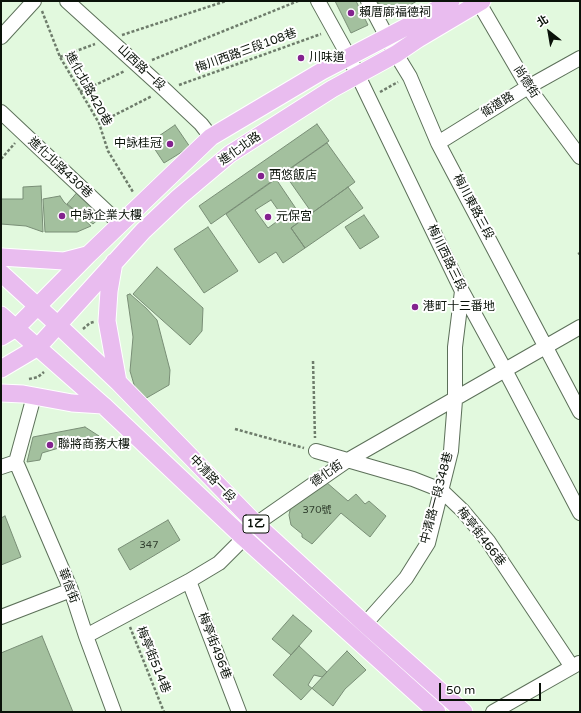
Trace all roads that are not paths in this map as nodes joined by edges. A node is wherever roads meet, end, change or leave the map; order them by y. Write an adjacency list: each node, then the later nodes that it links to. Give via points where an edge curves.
1 (67, 1): 15 (street, 山西路一段, via 165,90)
2 (318, 1): 10 (street, 梅川西路三段)
3 (368, 1): 8 (street, 梅川東路三段)
4 (451, 1): 8 (main road, 進化北路)
5 (481, 2): 9 (main road, 進化北路); 13 (street, 尚德街)
6 (37, 4): 7 (street)
7 (1, 37)
8 (387, 37): 9 (street, 梅川東路三段); 10 (main road, 進化北路)
9 (396, 54): 12 (main road, 進化北路); 16 (street, 梅川東路三段, via 410,77)
10 (349, 57): 12 (street, 梅川西路三段); 15 (main road, 進化北路)
11 (580, 58): 13 (street, 衛道路)
12 (357, 76): 21 (main road, 進化北路, via 332,89 230,154 179,197); 23 (street, 梅川西路三段)
13 (528, 87): 16 (street, 衛道路); 17 (street, 尚德街)
14 (1, 112): 18 (street, 進化北路430巷)
15 (212, 137): 18 (main road, 進化北路)
16 (438, 142): 30 (street, 梅川東路三段)
17 (580, 157)
18 (120, 224): 19 (main road, 進化北路)
19 (88, 255): 20 (main road, via 64,262); 24 (main road, 進化北路)
20 (1, 257)
21 (115, 261): 26 (main road, 進化北路); 34 (main road, via 107,321)
22 (1, 273): 24 (main road, 中清路一段 / 1乙)
23 (462, 291): 33 (street, 梅川西路三段); 37 (street, 中清路一段348巷, via 455,347)
24 (37, 306): 26 (main road, 中清路一段 / 1乙); 28 (main road, 進化北路)
25 (1, 315): 28 (main road, 中清路一段 / 1乙)
26 (58, 325): 31 (main road, 進化北路); 34 (main road, 中清路一段 / 1乙)
27 (580, 327): 30 (street, 德化街)
28 (16, 328): 29 (main road, 進化北路); 31 (main road, 中清路一段 / 1乙)
29 (1, 337)
30 (546, 346): 33 (street, 德化街); 39 (street, 梅川東路三段)
31 (38, 347): 32 (main road, 進化北路); 38 (main road, 中清路一段 / 1乙)
32 (1, 369)
33 (506, 370): 37 (street, 德化街); 45 (street, 梅川西路三段)
34 (118, 382): 46 (main road, 中清路一段 / 1乙)
35 (1, 393): 36 (main road)
36 (34, 396): 38 (main road, via 72,404); 42 (street)
37 (455, 400): 41 (street, 德化街); 44 (street, 中清路一段348巷, via 451,451)
38 (103, 405): 47 (main road, 中清路一段 / 1乙)
39 (580, 412)
40 (316, 451): 41 (street, 梅亭街466巷)
41 (348, 460): 44 (street, 梅亭街466巷); 46 (street, 德化街)
42 (16, 462): 43 (street); 49 (street, 華信街)
43 (1, 468)
44 (441, 490): 51 (street, 中清路一段348巷, via 428,542 406,578); 53 (street, 梅亭街466巷, via 488,541)
45 (580, 513)
46 (256, 524): 47 (street, 德化街); 51 (main road, 中清路一段 / 1乙)
47 (244, 538): 48 (street, 德化街, via 218,563); 56 (main road, 中清路一段 / 1乙)
48 (189, 581): 52 (street, 德化街); 55 (street, 梅亭街496巷)
49 (71, 590): 50 (street); 52 (street, 華信街)
50 (1, 618)
51 (365, 624): 57 (main road, 中清路一段 / 1乙)
52 (86, 636): 54 (street, 華信街)
53 (576, 665): 58 (street)
54 (114, 712)
55 (239, 712)
56 (437, 712)
57 (464, 712)
58 (493, 712)

